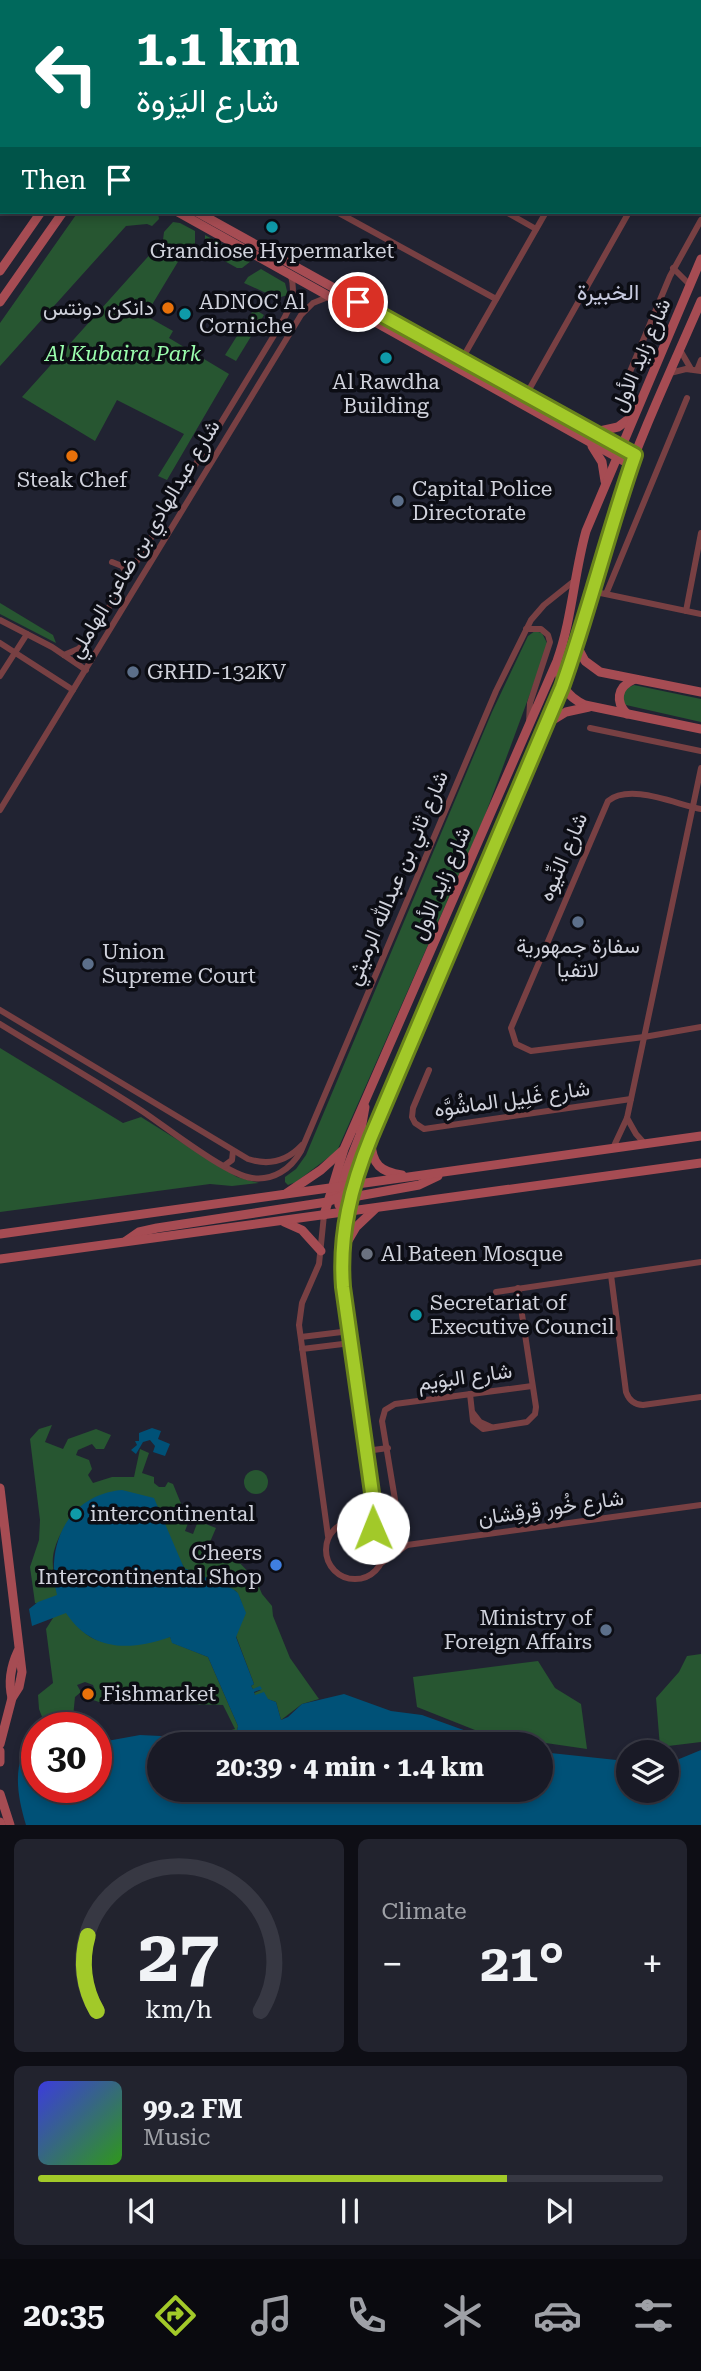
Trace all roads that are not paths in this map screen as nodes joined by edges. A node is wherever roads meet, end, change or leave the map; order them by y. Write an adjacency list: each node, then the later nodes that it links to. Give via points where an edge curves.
1 (40, 214): 13 (main road)
2 (62, 214): 19 (main road)
3 (182, 214): 14 (main road)
4 (200, 214): 14 (main road)
5 (341, 214): 17 (street)
6 (510, 214): 10 (street)
7 (545, 214): 10 (street)
8 (628, 214): 28 (street)
9 (701, 220): 12 (street)
10 (537, 229): 17 (street)
11 (701, 259): 15 (main road, شارع زايد الأول)
12 (673, 268): 15 (street); 27 (street)
13 (0, 271)
14 (290, 271): 16 (main road); 20 (street, شارع عبدالهادي بن ضاعن الهاملي, via 291,304); 23 (main road)
15 (690, 285): 30 (main road, شارع زايد الأول)
16 (328, 297): 21 (street, شارع عبدالهادي بن ضاعن الهاملي, via 304,310); 32 (main road)
17 (496, 299): 23 (street)
18 (701, 301): 22 (main road, شارع زايد الأول)
19 (0, 302)
20 (273, 337): 21 (street); 38 (street, شارع عبدالهادي بن ضاعن الهاملي)
21 (284, 343): 52 (street, شارع عبدالهادي بن ضاعن الهاملي)
22 (680, 350): 25 (street); 26 (main road, شارع زايد الأول)
23 (462, 359): 28 (main road)
24 (701, 360): 25 (street)
25 (696, 370): 26 (street)
26 (670, 373): 34 (main road, شارع زايد الأول)
27 (624, 386)
28 (526, 395): 31 (main road)
29 (687, 398): 41 (street)
30 (636, 412): 31 (main road, via 618,427); 33 (main road, شارع زايد الأول)
31 (593, 432): 33 (main road)
32 (588, 442): 33 (main road); 35 (main road, via 602,462)
33 (619, 452): 34 (main road); 35 (main road, شارع زايد الأول)
34 (633, 460): 40 (main road, شارع زايد الأول)
35 (604, 488): 39 (main road, شارع زايد الأول, via 586,531)
36 (701, 533): 42 (street)
37 (112, 562): 38 (street)
38 (128, 575): 50 (street, شارع عبدالهادي بن ضاعن الهاملي, via 89,640)
39 (574, 580): 45 (street, شارع ثاني بن عبدالله الرميثي); 51 (main road, شارع زايد الأول, via 569,622)
40 (591, 591): 41 (street); 48 (main road, شارع زايد الأول)
41 (606, 594): 42 (street)
42 (686, 611): 43 (street)
43 (701, 614)
44 (0, 620): 46 (street)
45 (526, 629): 61 (street, via 541,629 550,642 530,703); 79 (street, شارع ثاني بن عبدالله الرميثي)
46 (27, 634): 49 (street); 50 (street)
47 (0, 643): 49 (street)
48 (577, 646): 54 (main road, via 594,669); 55 (main road, شارع زايد الأول)
49 (14, 653): 53 (street); 56 (street)
50 (64, 655): 52 (street)
51 (557, 662): 55 (main road); 61 (main road, شارع زايد الأول)
52 (86, 670): 56 (street, شارع عبدالهادي بن ضاعن الهاملي)
53 (0, 676)
54 (635, 680): 57 (main road); 59 (main road, via 620,692)
55 (562, 687): 58 (main road, via 574,700); 60 (main road, شارع زايد الأول)
56 (73, 690): 68 (street, شارع عبدالهادي بن ضاعن الهاملي)
57 (701, 692)
58 (590, 707): 59 (main road); 60 (main road, via 566,712)
59 (626, 714): 63 (main road)
60 (548, 723): 78 (main road, شارع زايد الأول)
61 (529, 724): 75 (main road, شارع زايد الأول)
62 (590, 728): 64 (street)
63 (701, 729)
64 (701, 751)
65 (701, 768): 66 (street)
66 (693, 807): 67 (street, شارع النِّيوه); 72 (street); 72 (street, شارع النِّيوه, via 628,793 608,801 511,1028 516,1044 531,1051)
67 (701, 808)
68 (0, 810)
69 (0, 1010): 83 (street)
70 (0, 1024): 85 (street, شارع ثاني بن عبدالله الرميثي)
71 (701, 1027): 72 (street, شارع النِّيوه)
72 (644, 1037): 74 (street)
73 (429, 1070): 74 (street, شارع غَلِيل الماشُوَّه, via 412,1111 415,1123 424,1129)
74 (631, 1099): 76 (street)
75 (365, 1102): 82 (main road, شارع زايد الأول); 89 (main road, via 362,1129)
76 (627, 1118): 80 (street); 81 (street)
77 (701, 1136): 80 (main road)
78 (371, 1137): 87 (main road, via 372,1157 379,1168); 88 (main road, شارع زايد الأول)
79 (303, 1143): 83 (street, via 289,1156 271,1163); 85 (street, شارع ثاني بن عبدالله الرميثي, via 294,1162 272,1176 248,1177)
80 (645, 1144): 81 (main road)
81 (613, 1148): 86 (main road)
82 (344, 1149): 89 (main road, شارع زايد الأول); 90 (main road)
83 (233, 1151): 85 (street, via 232,1160)
84 (701, 1163): 93 (main road)
85 (224, 1166)
86 (442, 1172): 87 (main road); 91 (main road, via 419,1185)
87 (411, 1177): 88 (main road)
88 (354, 1185): 89 (main road); 91 (main road, شارع زايد الأول); 92 (main road)
89 (336, 1187): 90 (main road); 92 (main road, شارع زايد الأول)
90 (281, 1196): 97 (main road)
91 (350, 1197): 92 (main road); 94 (main road, شارع زايد الأول)
92 (334, 1201): 94 (main road); 95 (main road, شارع زايد الأول); 98 (main road, via 145,1230)
93 (377, 1208): 94 (main road); 100 (main road, via 359,1222)
94 (346, 1213): 95 (main road); 100 (street, شارع زايد الأول)
95 (324, 1215): 96 (main road); 99 (street, شارع زايد الأول)
96 (278, 1221): 98 (main road); 99 (main road, via 302,1230)
97 (0, 1234)
98 (124, 1242): 101 (main road)
99 (321, 1251): 107 (street, شارع زايد الأول, via 302,1303)
100 (342, 1251): 106 (street, شارع زايد الأول)
101 (0, 1259)
102 (701, 1262): 103 (street)
103 (611, 1275): 104 (street); 112 (street, via 629,1399 643,1405)
104 (518, 1289): 105 (street); 110 (street)
105 (496, 1292)
106 (350, 1331): 107 (street); 108 (street, شارع زايد الأول)
107 (300, 1337): 109 (street, شارع زايد الأول)
108 (351, 1343): 109 (street); 114 (street, شارع زايد الأول)
109 (302, 1349): 119 (street, شارع زايد الأول)
110 (532, 1386): 111 (street, شارع البوَيم); 111 (street, via 533,1418 486,1429 472,1421)
111 (470, 1394): 113 (street, شارع البوَيم, via 403,1404 389,1412 384,1428)
112 (701, 1397)
113 (387, 1448): 114 (street); 117 (street, شارع البوَيم)
114 (366, 1451): 118 (street, شارع زايد الأول)
115 (0, 1488): 122 (main road, via 18,1651)
116 (701, 1504): 120 (street, شارع خُور قِرقِشان)
117 (399, 1524)
118 (374, 1528): 119 (street, via 359,1521 347,1522); 120 (street); 121 (street, via 383,1546)
119 (328, 1536): 121 (street, via 327,1560 340,1575 360,1578)
120 (407, 1545): 121 (street, شارع خُور قِرقِشان)
121 (380, 1564)
122 (3, 1725): 123 (main road)
123 (0, 1744)
124 (0, 1751): 125 (main road)
125 (0, 1762)
126 (0, 1794): 127 (main road)
127 (10, 1825)

